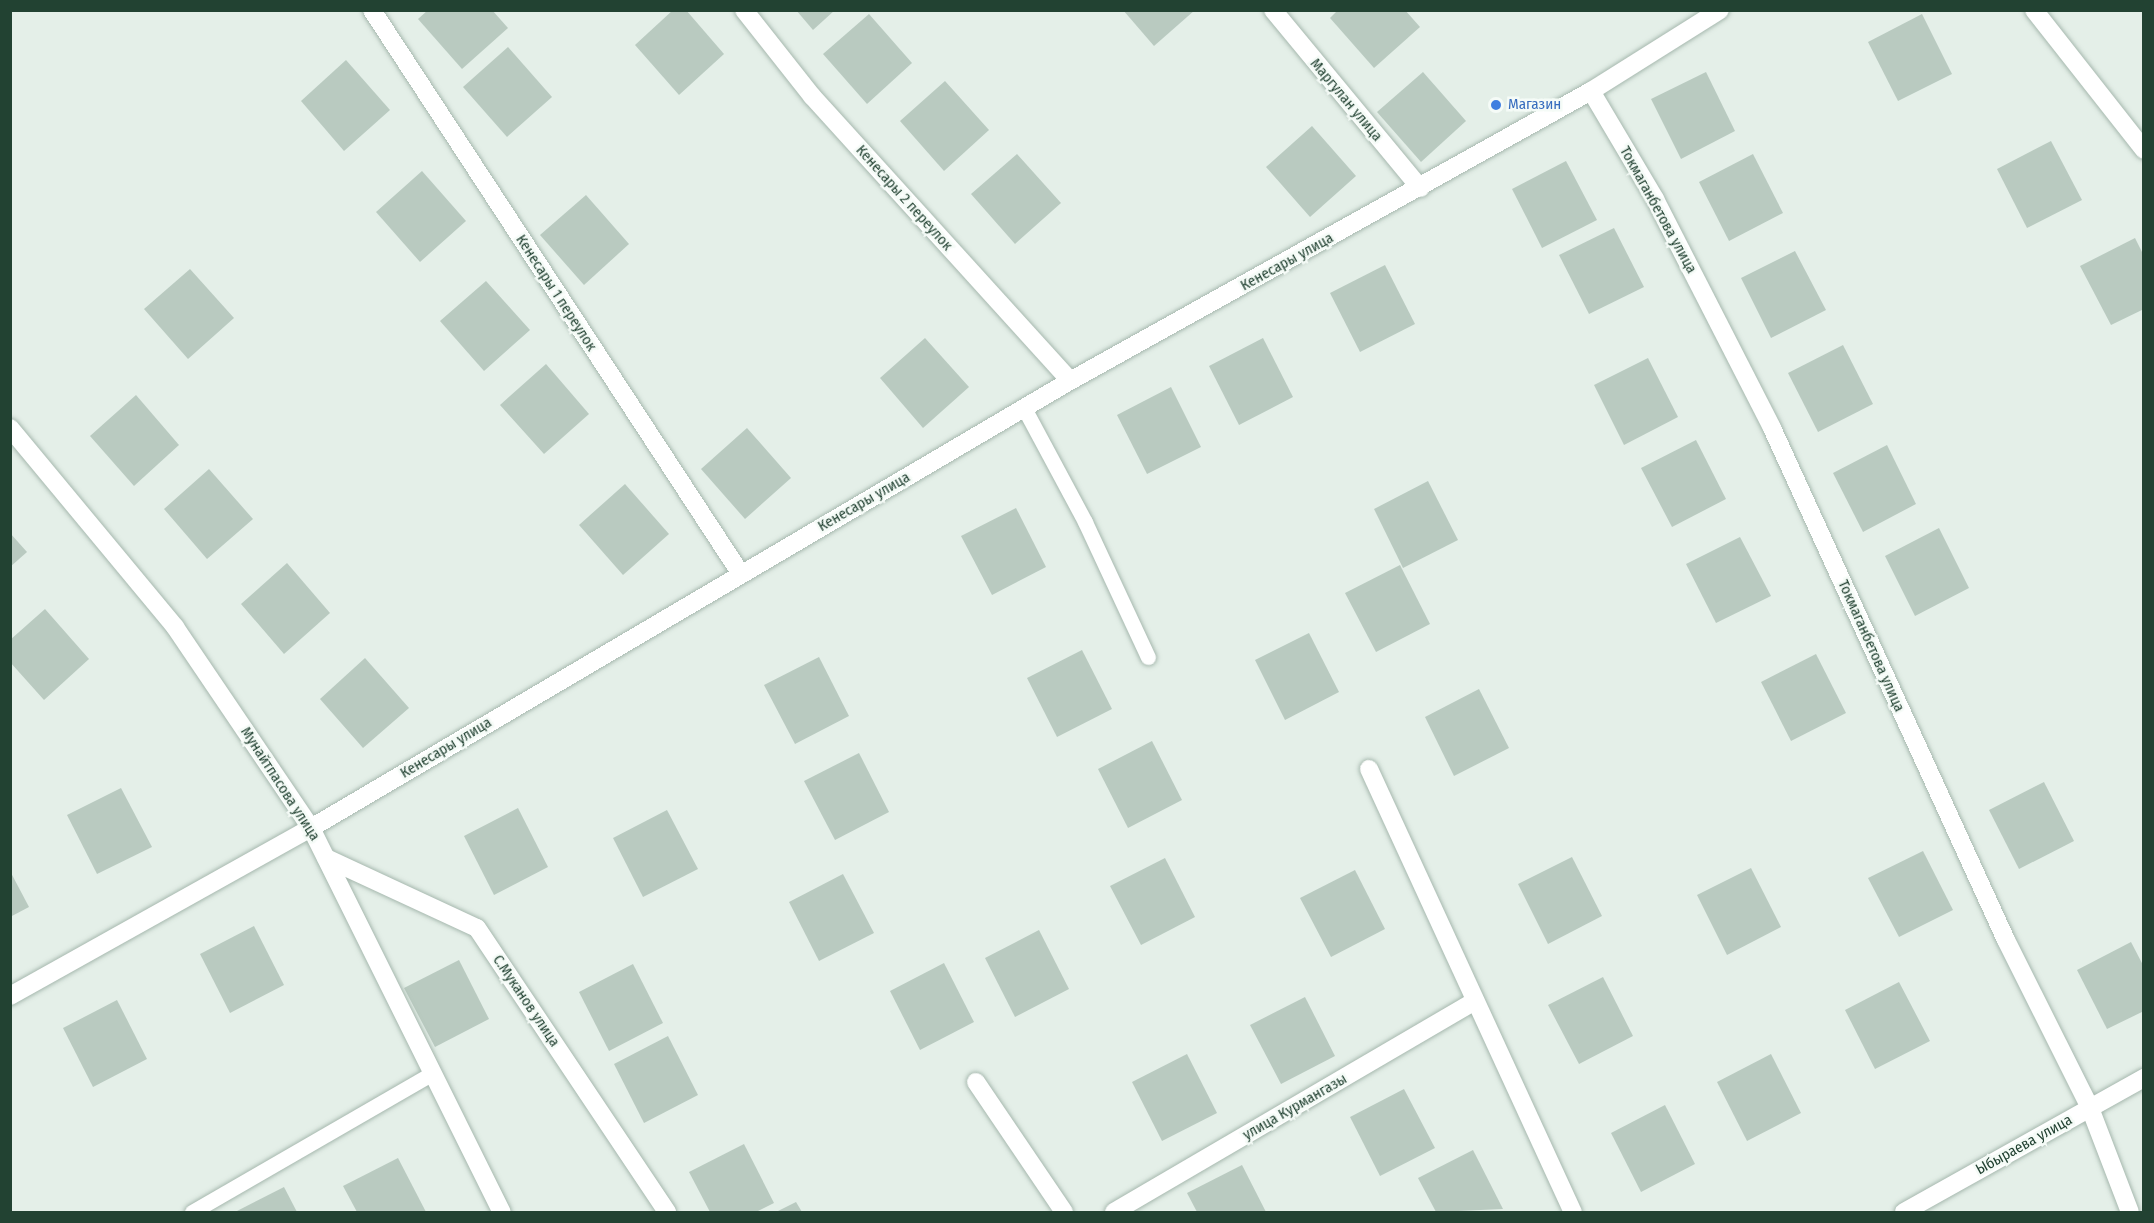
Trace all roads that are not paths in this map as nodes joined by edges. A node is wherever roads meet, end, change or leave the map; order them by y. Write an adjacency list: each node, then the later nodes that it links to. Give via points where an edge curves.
1 (372, 10): 12 (street, Кенесары 1 переулок)
2 (744, 10): 9 (street, Кенесары 2 переулок, via 812,96)
3 (1273, 10): 8 (street, Маргулан улица)
4 (1720, 10): 6 (street, Кенесары улица)
5 (2034, 10): 7 (street)
6 (1591, 91): 8 (street, Кенесары улица); 22 (street, Токмаганбетова улица, via 1655,199 1772,428 2006,940)
7 (2144, 150)
8 (1420, 188): 9 (street, Кенесары улица)
9 (1070, 381): 10 (street, Кенесары улица)
10 (1024, 408): 12 (street, Кенесары улица); 13 (lane)
11 (11, 429): 15 (street, Мунайтпасова улица, via 176,627)
12 (741, 574): 15 (street, Кенесары улица)
13 (1148, 657)
14 (1369, 769): 18 (street)
15 (311, 828): 16 (street, Мунайтпасова улица); 17 (street, Кенесары улица)
16 (326, 858): 19 (street, Мунайтпасова улица); 25 (street, С.Муканов улица, via 477,928)
17 (10, 996)
18 (1475, 1001): 27 (street, улица Курмангазы); 28 (street)
19 (433, 1073): 23 (lane); 24 (street, Мунайтпасова улица)
20 (2144, 1078): 22 (street, Ыбыраева улица)
21 (976, 1082): 26 (street)
22 (2090, 1108): 29 (street, Ыбыраева улица); 30 (street, Токмаганбетова улица)
23 (192, 1212)
24 (502, 1212)
25 (667, 1212)
26 (1064, 1212)
27 (1114, 1212)
28 (1573, 1212)
29 (1904, 1212)
30 (2130, 1212)

